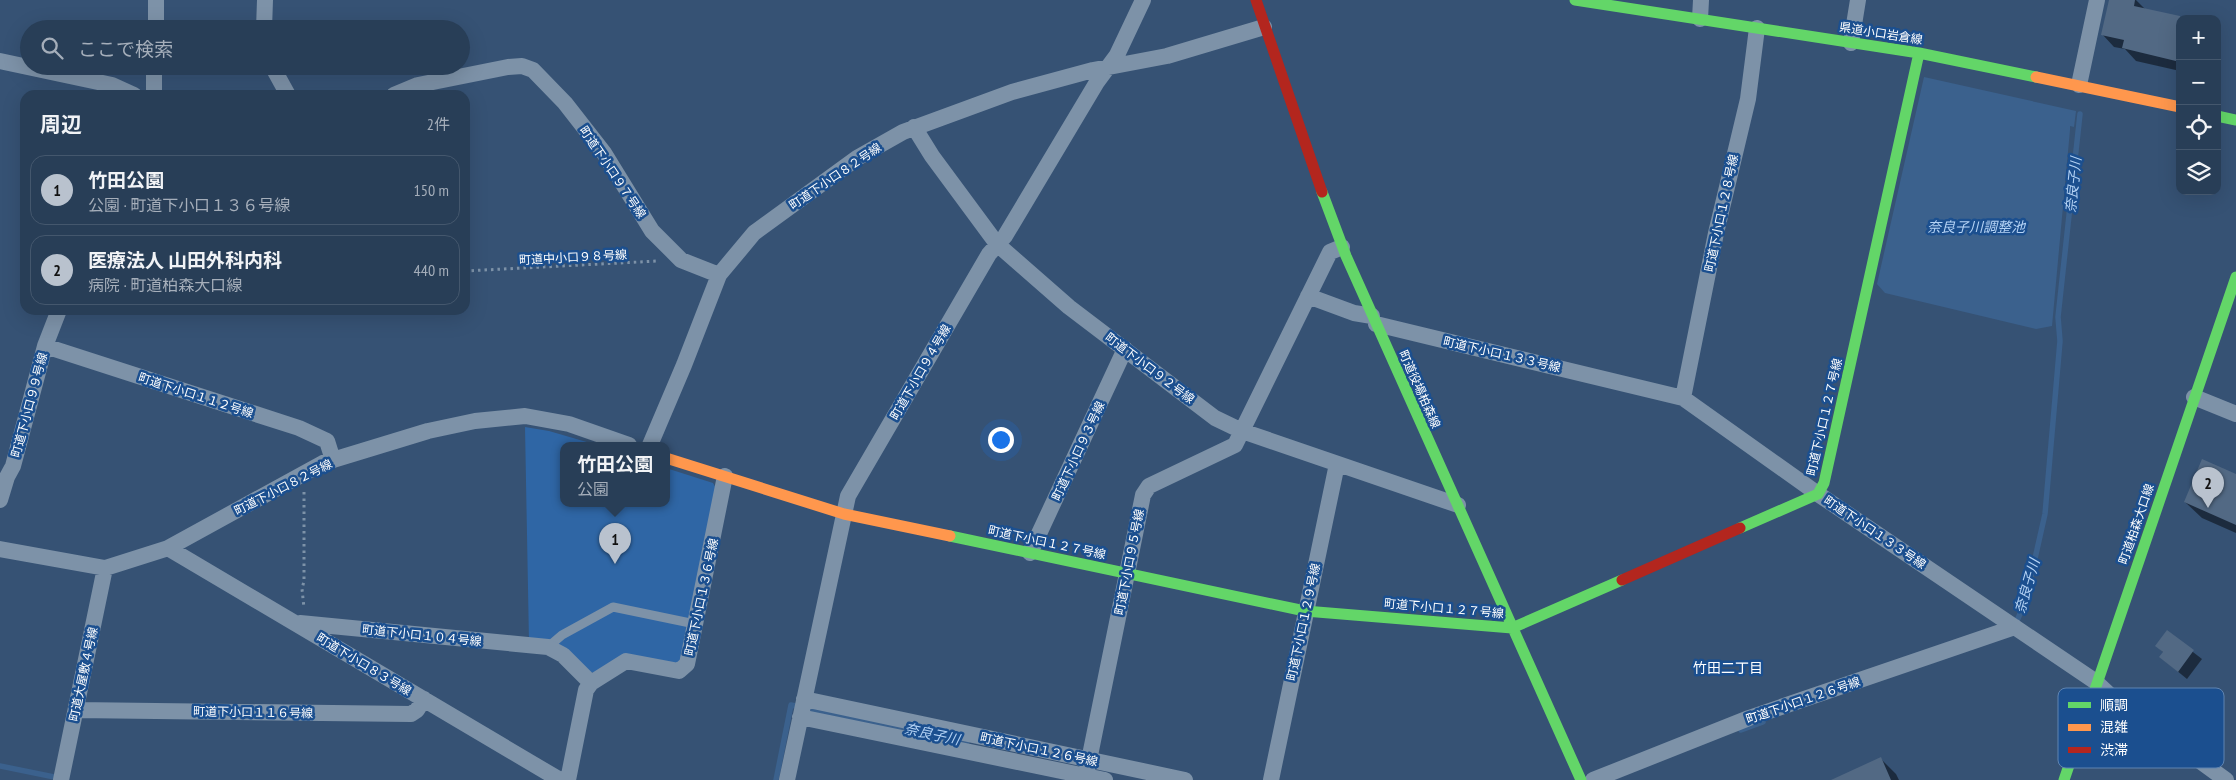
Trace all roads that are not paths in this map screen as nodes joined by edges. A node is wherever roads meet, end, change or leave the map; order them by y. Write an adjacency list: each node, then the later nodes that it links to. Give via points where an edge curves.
1 (156, 0): 11 (street)
2 (265, 0): 12 (street)
3 (1143, 0): 19 (street, 町道下小口９４号線)
4 (1256, 0): 13 (street, 町道役場柏森線)
5 (1575, 0): 9 (street, 県道小口岩倉線)
6 (1701, 0): 10 (street)
7 (1858, 0): 15 (street)
8 (2097, 0): 25 (street)
9 (1610, 3): 10 (street, 県道小口岩倉線)
10 (1700, 19): 14 (street, 県道小口岩倉線)
11 (156, 20)
12 (264, 20)
13 (1264, 27): 19 (street, 町道下小口８２号線, via 1167,56); 35 (street, 町道役場柏森線)
14 (1757, 28): 15 (street, 県道小口岩倉線); 44 (street, 町道下小口１２８号線, via 1748,98 1716,233)
15 (1851, 43): 16 (street, 県道小口岩倉線)
16 (1919, 53): 25 (street, 県道小口岩倉線); 53 (street, 町道下小口１２７号線, via 1824,483)
17 (0, 61): 18 (street)
18 (20, 65)
19 (1109, 67): 33 (street, 町道下小口８２号線, via 1012,92); 34 (street, 町道下小口９４号線)
20 (65, 75): 26 (street)
21 (154, 75): 27 (street)
22 (277, 75): 28 (street)
23 (468, 75): 29 (street, 町道下小口９７号線)
24 (470, 75): 36 (street, 町道下小口９７号線, via 508,67 522,66 533,70 565,102 604,154 652,231 681,260)
25 (2079, 85): 30 (street, 県道小口岩倉線)
26 (123, 90)
27 (154, 90)
28 (285, 90)
29 (406, 90)
30 (2176, 106)
31 (2221, 117): 32 (street)
32 (2236, 120)
33 (914, 127): 34 (street, 町道下小口９２号線); 36 (street, 町道下小口８２号線, via 857,158 754,233)
34 (997, 244): 42 (street, 町道下小口９２号線); 56 (street, 町道下小口９４号線, via 848,496)
35 (1342, 247): 38 (street, 町道下小口９５号線, via 1330,252); 40 (street, 町道役場柏森線)
36 (719, 275): 48 (street, 町道下小口８２号線)
37 (2236, 277): 43 (street, 町道柏森大口線)
38 (1308, 296): 40 (street, 町道下小口１３３号線); 46 (street, 町道下小口９５号線)
39 (57, 315): 41 (street, 町道下小口９９号線)
40 (1374, 320): 44 (street, 町道下小口１３３号線); 55 (street, 町道役場柏森線)
41 (45, 346): 50 (street, 町道下小口１１２号線, via 299,428 327,441); 54 (street, 町道下小口９９号線, via 13,466)
42 (1125, 349): 46 (street, 町道下小口９２号線, via 1215,418); 59 (street, 町道下小口９３号線)
43 (2194, 397): 45 (street); 68 (street, 町道柏森大口線)
44 (1683, 398): 53 (street, 町道下小口１３３号線)
45 (2236, 414)
46 (1242, 431): 51 (street, 町道下小口９２号線); 61 (street, 町道下小口９５号線, via 1235,445 1149,486 1143,495)
47 (620, 442): 50 (street, 町道下小口８２号線, via 568,424 525,416 475,421 428,431)
48 (651, 442)
49 (670, 459): 52 (street, 町道下小口１２７号線)
50 (333, 460): 57 (street, 町道下小口８２号線)
51 (1337, 464): 55 (street, 町道下小口９２号線); 62 (street, 町道下小口１２９号線)
52 (726, 476): 56 (street, 町道下小口１２７号線); 64 (street, 町道下小口１３６号線)
53 (1818, 494): 65 (street, 町道下小口１３３号線); 66 (street, 町道下小口１２７号線)
54 (0, 500)
55 (1458, 505): 66 (street, 町道役場柏森線)
56 (844, 514): 59 (street, 町道下小口１２７号線); 73 (street, 町道下小口９４号線)
57 (168, 548): 60 (street, 町道下小口８２号線); 63 (street, 町道下小口８３号線)
58 (0, 550): 60 (street, 町道下小口８２号線)
59 (1030, 553): 61 (street, 町道下小口１２７号線)
60 (105, 568): 74 (street, 町道大屋敷４号線)
61 (1127, 574): 62 (street, 町道下小口１２７号線); 76 (street, 町道下小口９５号線)
62 (1305, 611): 66 (street, 町道下小口１２７号線); 87 (street, 町道下小口１２９号線)
63 (300, 623): 67 (street, 町道下小口１０４号線); 72 (street, 町道下小口８３号線)
64 (695, 624): 67 (lane, via 613,607 562,635); 69 (street, 町道下小口１３６号線, via 687,664 678,671 626,661)
65 (2015, 627): 68 (street, 町道下小口１３３号線); 89 (street, 町道下小口１２６号線, via 1749,718)
66 (1512, 628): 88 (street, 町道役場柏森線)
67 (548, 647): 69 (street, via 563,656)
68 (2096, 682): 70 (street, 町道柏森大口線); 71 (street, 町道下小口１３３号線)
69 (591, 683): 83 (street, via 586,690)
70 (2094, 688)
71 (2102, 688)
72 (424, 699): 74 (street, 町道下小口１１６号線, via 411,714); 82 (street, 町道下小口８３号線)
73 (804, 699): 75 (street, 町道下小口９４号線); 76 (street, 町道下小口１２６号線)
74 (76, 710): 81 (street, 町道大屋敷４号線)
75 (800, 716): 80 (street); 84 (street, 町道下小口９４号線)
76 (1089, 760): 80 (street, 町道下小口９５号線); 86 (street, 町道下小口１２６号線)
77 (2068, 768): 90 (street, 町道柏森大口線)
78 (2209, 768): 91 (street, 町道下小口１３３号線)
79 (2236, 774): 92 (street)
80 (1085, 778): 85 (street)
81 (62, 780)
82 (560, 780)
83 (568, 780)
84 (787, 780)
85 (1105, 780)
86 (1185, 780)
87 (1271, 780)
88 (1581, 780)
89 (1593, 780)
90 (2064, 780)
91 (2226, 780)
92 (2232, 780)

